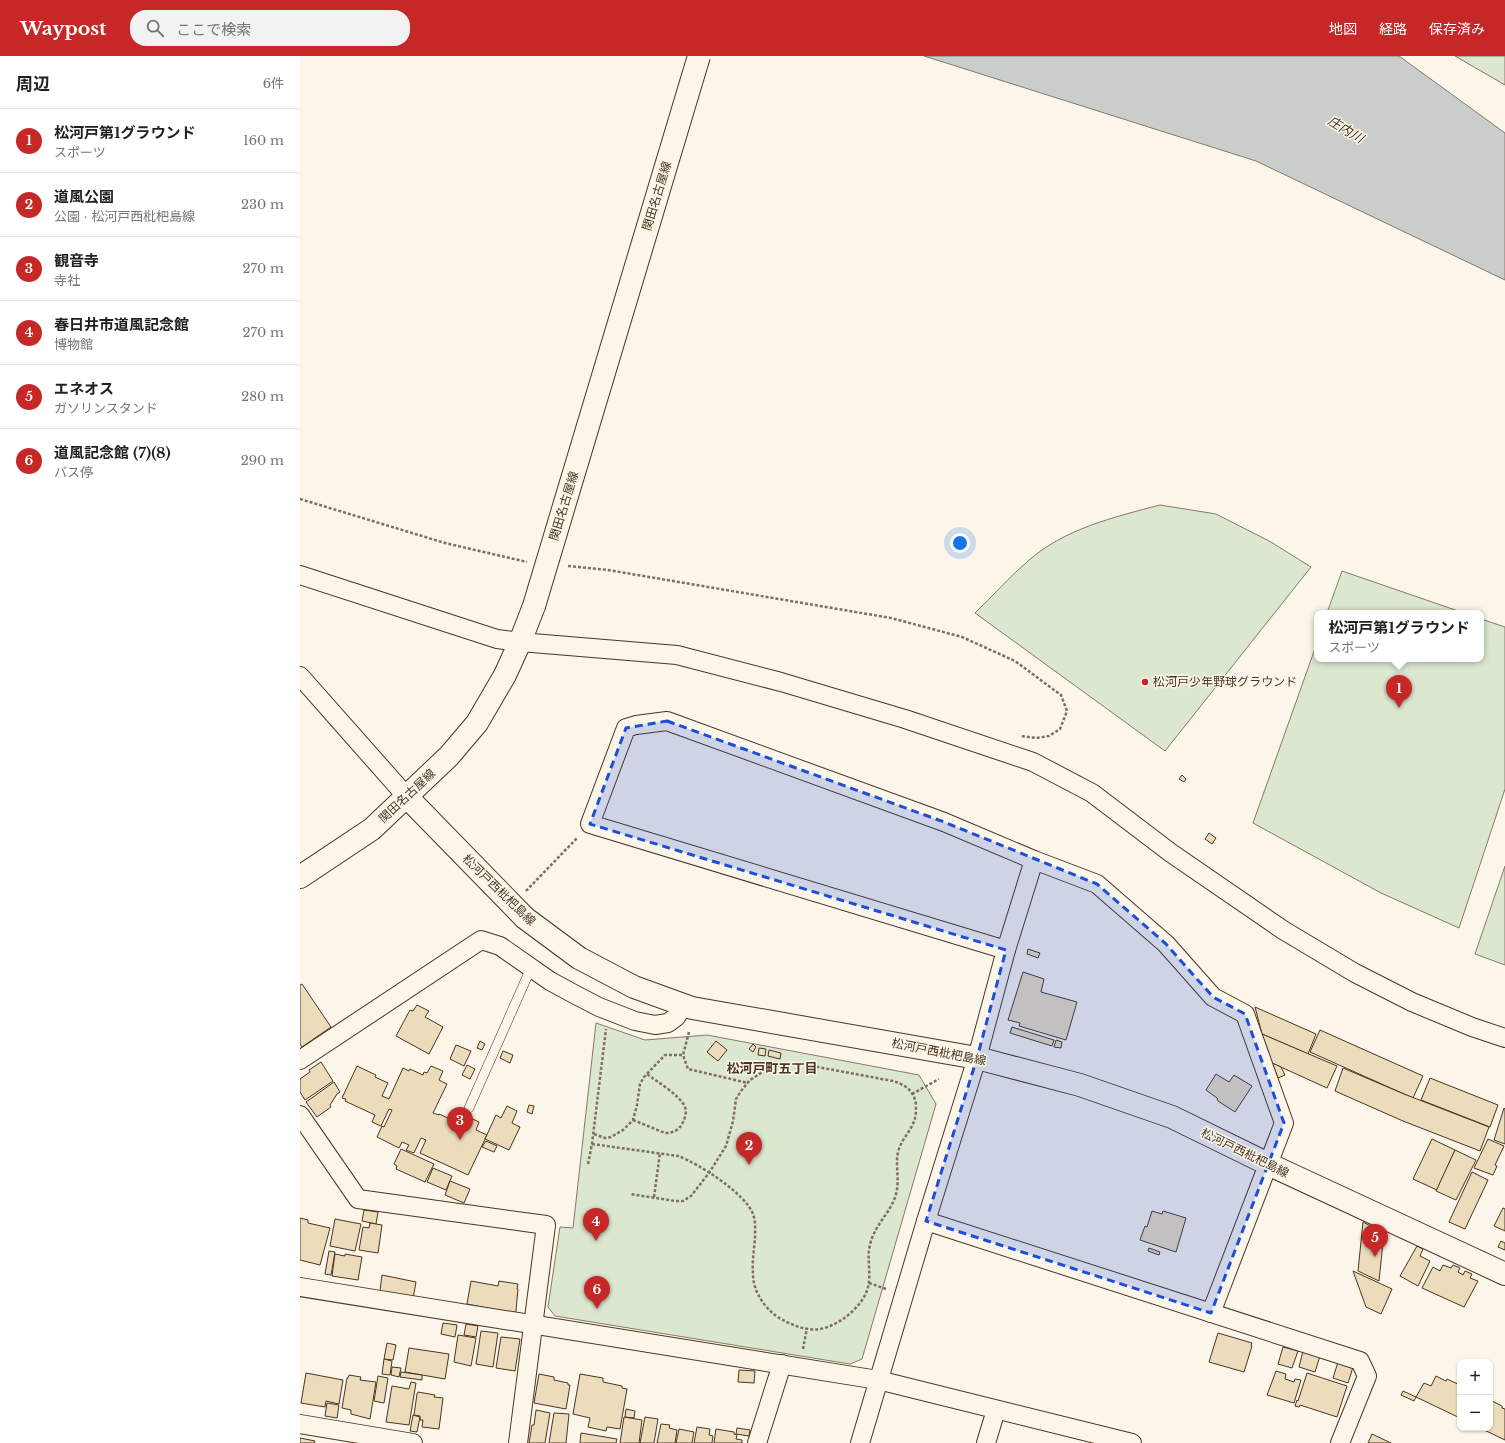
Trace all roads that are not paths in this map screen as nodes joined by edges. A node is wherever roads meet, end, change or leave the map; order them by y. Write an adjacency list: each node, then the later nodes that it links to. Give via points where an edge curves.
1 (699, 56): 3 (main road, 関田名古屋線, bridge, via 534,606)
2 (300, 575): 3 (street, via 497,639)
3 (520, 642): 5 (main road, 関田名古屋線, via 505,675 477,723 450,756); 11 (street, via 677,655 781,682 1033,762 1092,792 1171,853 1283,930 1355,973 1412,1002)
4 (304, 687): 5 (street)
5 (407, 797): 7 (main road, 関田名古屋線, via 372,829); 10 (main road, 松河戸西枇杷島線, via 525,918 579,958 634,987)
6 (1034, 860): 8 (street); 8 (street, via 944,822 667,721 626,728 590,824); 16 (street, via 1097,884 1166,944 1213,997 1245,1014 1284,1123)
7 (300, 877)
8 (1006, 950): 12 (street)
9 (531, 968): 10 (street, via 599,1007 635,1021 655,1025 668,1023); 13 (street, via 500,946 481,940); 14 (lane)
10 (684, 1005): 12 (main road, 松河戸西枇杷島線)
11 (1505, 1038)
12 (977, 1058): 16 (main road, 松河戸西枇杷島線, via 1080,1085 1172,1117); 17 (street)
13 (300, 1060)
14 (470, 1108)
15 (300, 1114): 21 (street, via 358,1199 546,1225)
16 (1268, 1164): 18 (main road, 松河戸西枇杷島線); 20 (street)
17 (926, 1221): 20 (street); 23 (street)
18 (1505, 1274)
19 (300, 1287): 21 (street)
20 (1211, 1313): 32 (street, via 1360,1361 1366,1376)
21 (533, 1325): 22 (street); 27 (street)
22 (782, 1364): 23 (street); 28 (street)
23 (878, 1380): 24 (street); 29 (street)
24 (996, 1410): 30 (street); 31 (street)
25 (300, 1424): 26 (street)
26 (413, 1443)
27 (518, 1443)
28 (757, 1443)
29 (860, 1443)
30 (986, 1443)
31 (1132, 1443)
32 (1340, 1443)

